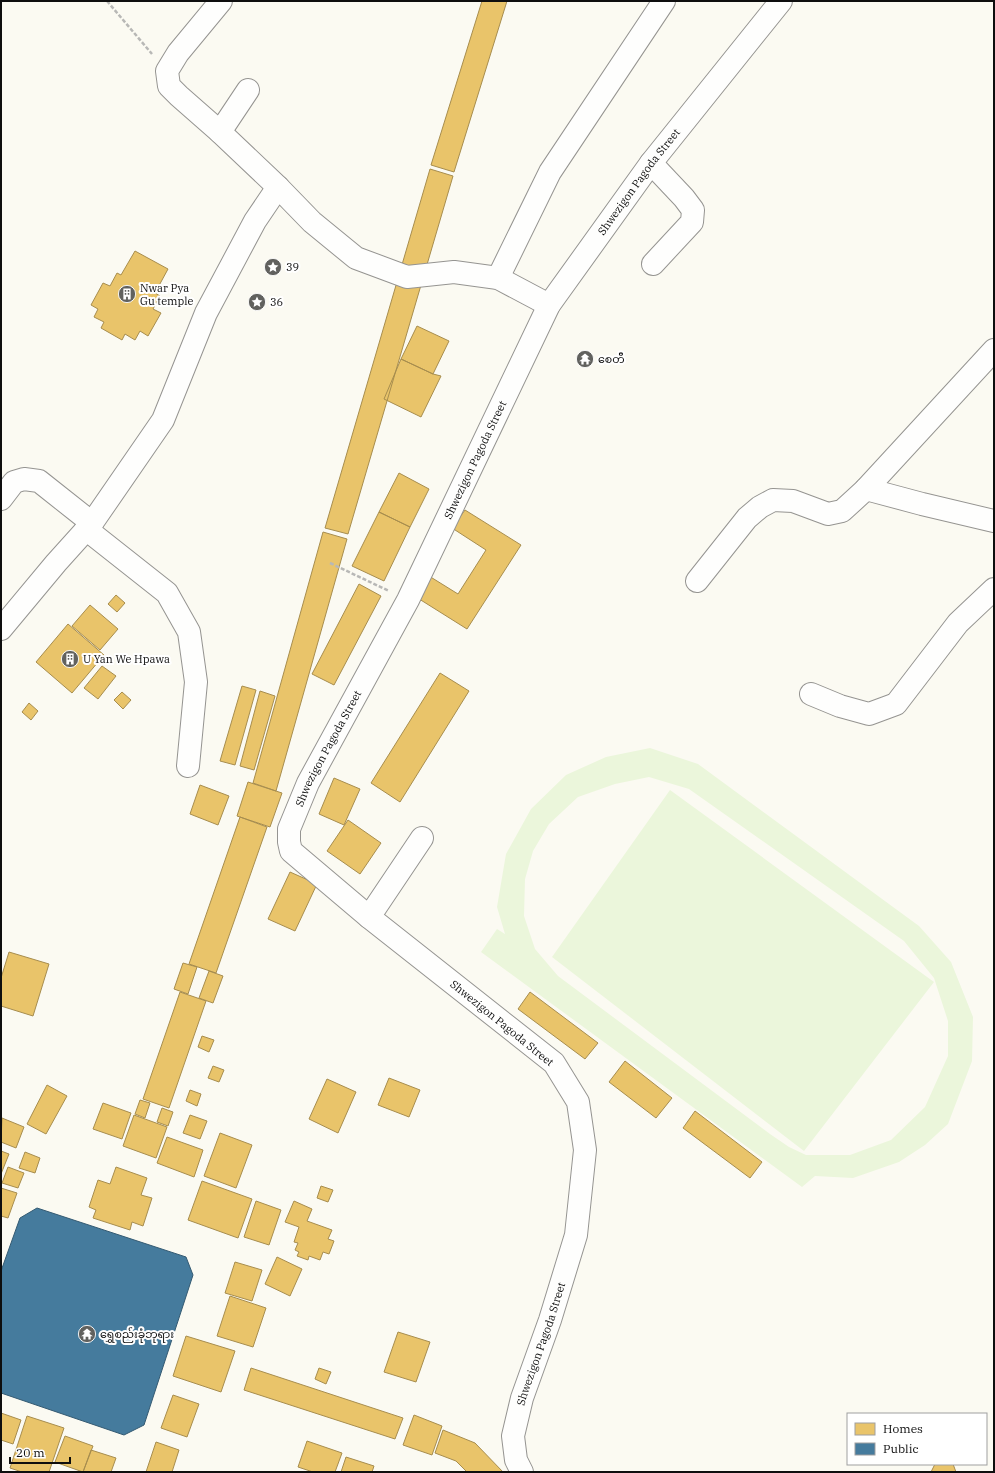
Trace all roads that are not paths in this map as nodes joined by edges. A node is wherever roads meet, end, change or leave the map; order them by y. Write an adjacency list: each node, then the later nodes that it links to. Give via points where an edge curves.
1 (221, 1): 5 (street, via 178,53 167,71 169,86)
2 (664, 1): 9 (street, via 550,172)
3 (781, 1): 6 (street, Shwezigon Pagoda Street)
4 (248, 90): 5 (street)
5 (220, 132): 7 (street)
6 (651, 163): 8 (street, via 694,210 692,222); 10 (street, Shwezigon Pagoda Street)
7 (278, 187): 9 (street, via 312,222 356,258 407,277 454,272); 15 (street, via 255,221 206,314 162,420)
8 (653, 264)
9 (498, 278): 10 (street)
10 (549, 305): 22 (street, Shwezigon Pagoda Street, via 408,600 308,783 290,829 291,851)
11 (994, 350): 12 (street)
12 (866, 489): 14 (street); 16 (street, via 842,511 828,514 793,501 773,500 760,507 747,518)
13 (1, 498): 15 (street, via 14,482 24,479 39,481)
14 (994, 521)
15 (90, 526): 18 (street); 20 (street, via 167,593 189,632 196,682)
16 (697, 581)
17 (994, 589): 19 (street, via 958,623 896,704 870,714 840,706)
18 (1, 629)
19 (811, 694)
20 (188, 766)
21 (422, 838): 22 (street)
22 (369, 917): 23 (street, Shwezigon Pagoda Street, via 554,1063 578,1102 585,1150 576,1235 550,1320 522,1398 513,1436 516,1460)
23 (522, 1472)

